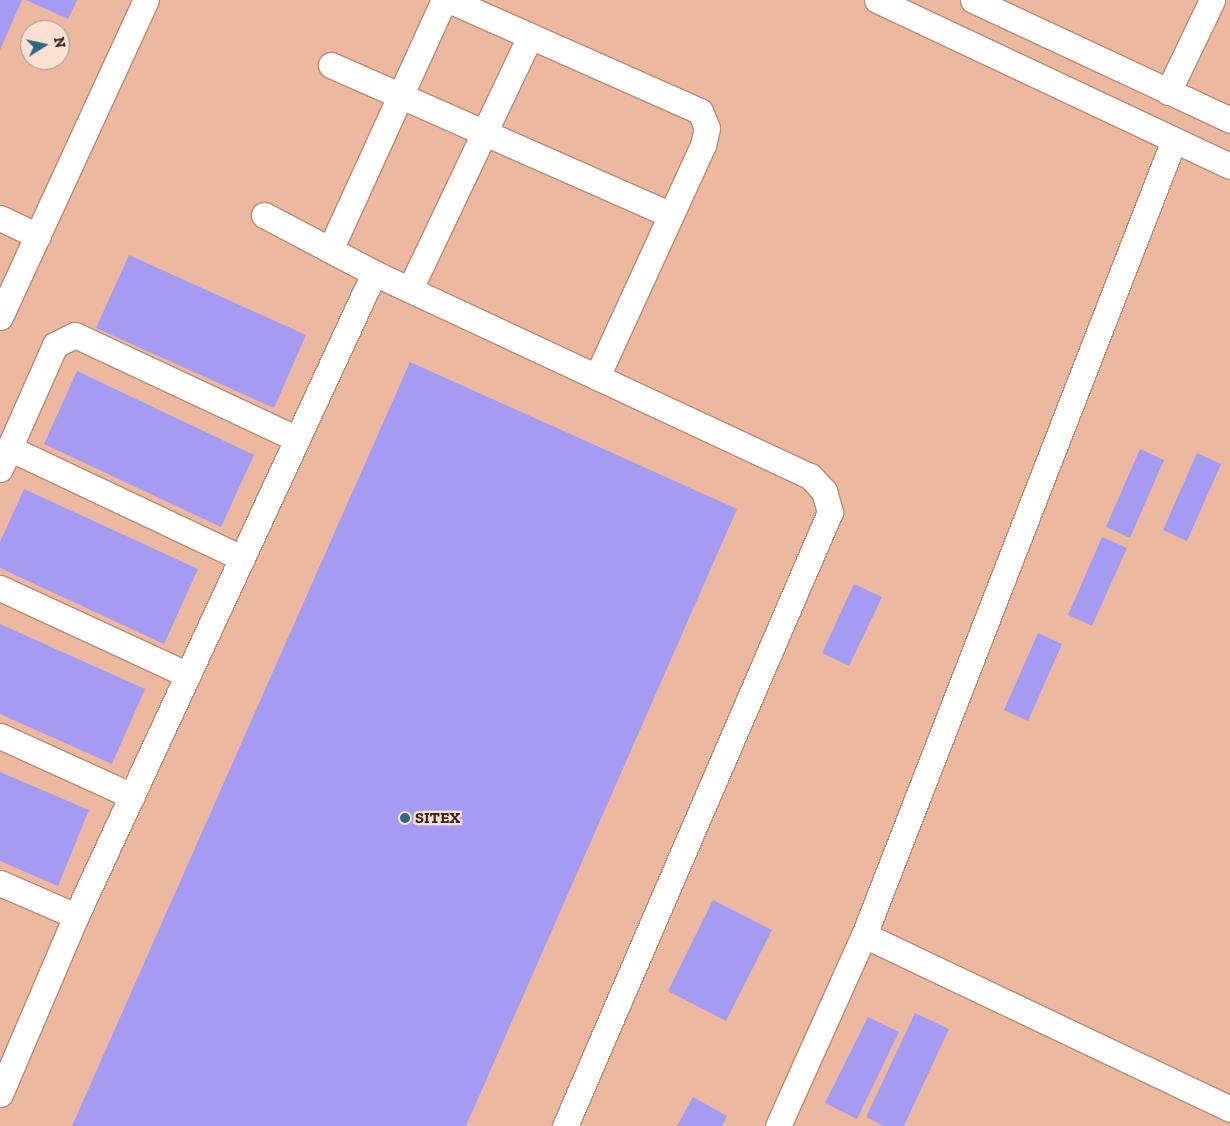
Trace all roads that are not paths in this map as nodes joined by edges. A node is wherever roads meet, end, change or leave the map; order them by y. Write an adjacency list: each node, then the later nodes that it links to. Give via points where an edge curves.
1 (146, 0): 18 (street)
2 (444, 0): 10 (street)
3 (449, 0): 7 (street)
4 (877, 0): 13 (street)
5 (973, 0): 9 (street)
6 (1212, 0): 9 (street)
7 (530, 36): 12 (street); 15 (street, via 700,111 707,128 703,145)
8 (331, 65): 10 (street)
9 (1168, 92): 11 (street)
10 (400, 96): 12 (street); 19 (street)
11 (1230, 120)
12 (486, 135): 15 (street); 21 (street)
13 (1174, 140): 14 (street); 33 (street)
14 (1230, 166)
15 (668, 214): 23 (street)
16 (264, 215): 19 (street)
17 (0, 218): 18 (street)
18 (38, 236): 22 (street)
19 (330, 250): 20 (street)
20 (374, 273): 21 (street); 24 (street)
21 (410, 289): 23 (street)
22 (0, 317)
23 (597, 376): 36 (street, via 810,476 824,491 830,512)
24 (297, 440): 25 (street, via 75,335 56,345); 26 (street)
25 (5, 458): 26 (street)
26 (242, 558): 28 (street)
27 (0, 588): 28 (street)
28 (188, 675): 30 (street)
29 (0, 736): 30 (street)
30 (132, 796): 32 (street)
31 (0, 883): 32 (street)
32 (76, 916): 34 (street)
33 (864, 935): 35 (street); 37 (street)
34 (0, 1094)
35 (1230, 1109)
36 (565, 1126)
37 (778, 1126)

